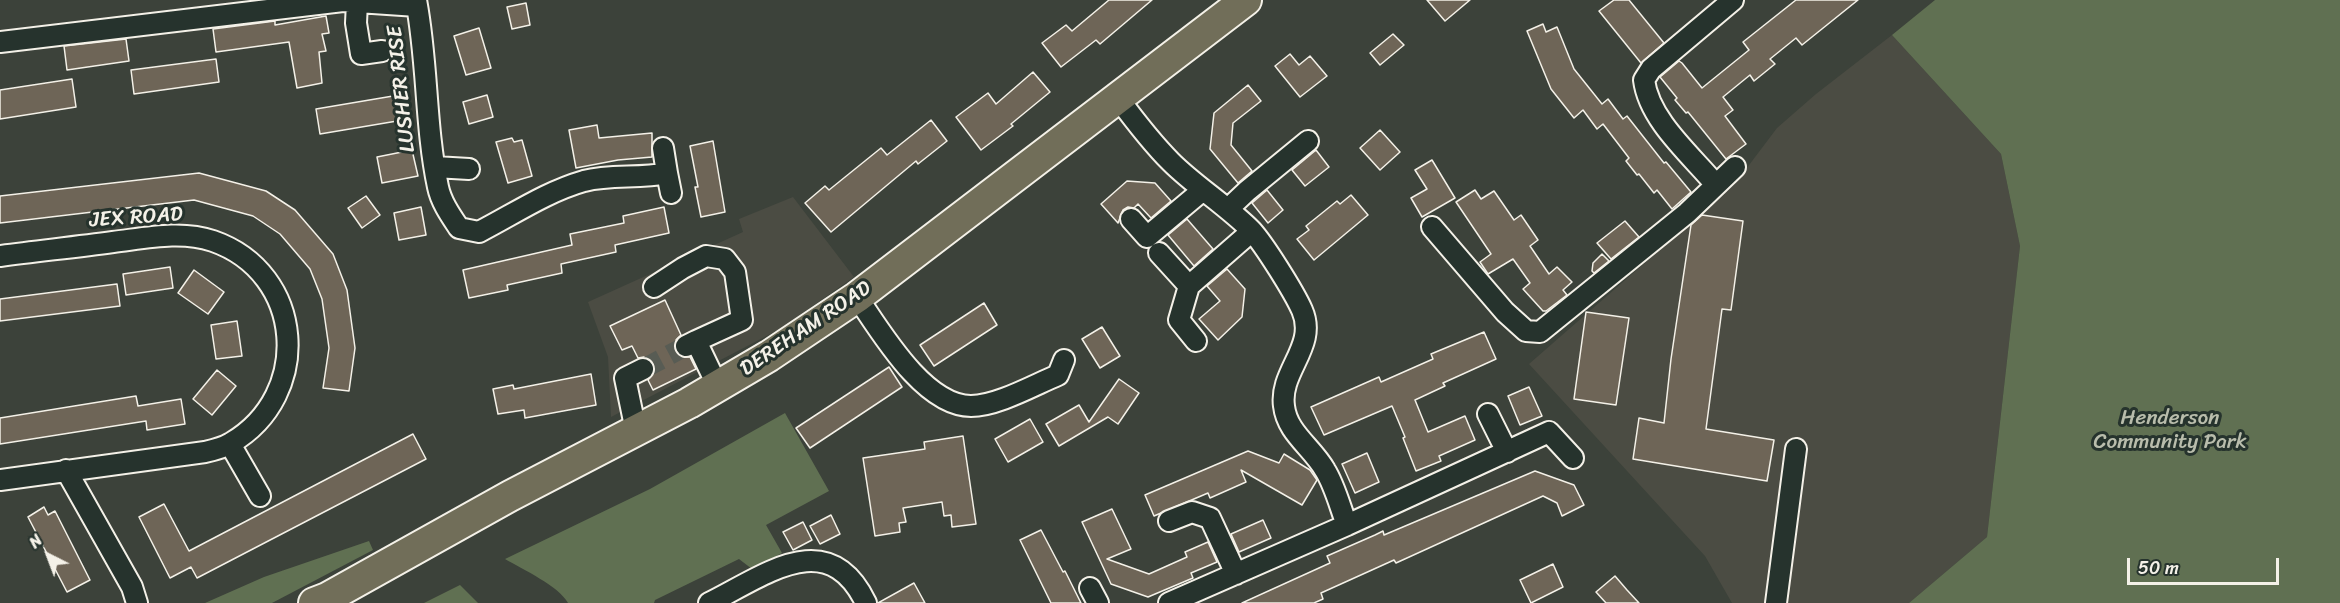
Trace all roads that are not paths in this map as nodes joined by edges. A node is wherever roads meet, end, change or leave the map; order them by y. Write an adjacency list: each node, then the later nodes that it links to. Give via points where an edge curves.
1 (1246, 0): 7 (highway, DEREHAM ROAD)
2 (1733, 0): 14 (street, via 1651,69 1644,80 1646,96 1656,115)
3 (357, 3): 4 (street, LUSHER RISE); 5 (street, LUSHER RISE, via 343,1); 6 (street, via 361,54)
4 (417, 3): 11 (street, LUSHER RISE)
5 (0, 42)
6 (382, 51)
7 (1118, 98): 15 (street, via 1148,138); 25 (highway, DEREHAM ROAD)
8 (1308, 141): 17 (street)
9 (663, 148): 13 (street)
10 (468, 166): 11 (street, LUSHER RISE)
11 (435, 167): 13 (street, LUSHER RISE, via 438,189 459,228 479,232 542,197 584,181)
12 (1735, 167): 14 (street)
13 (667, 173): 16 (street)
14 (1716, 185): 19 (street, via 1540,332 1526,331 1505,312)
15 (1203, 190): 17 (street); 18 (street, via 1147,237)
16 (671, 193)
17 (1228, 210): 20 (street)
18 (1131, 219)
19 (1431, 227)
20 (1252, 231): 23 (street); 40 (street, via 1302,310 1307,327 1304,345 1285,389 1287,420 1325,470)
21 (1159, 253): 23 (street)
22 (0, 256): 32 (street, JEX ROAD, via 172,235 211,240 243,258 273,287 282,305 287,328 286,362 276,396 260,419)
23 (1189, 286): 26 (street, via 1179,320)
24 (654, 287): 29 (street, via 706,256 725,259 735,272 742,320 691,344)
25 (857, 297): 28 (street, via 915,374 952,403 972,406 992,402); 29 (highway, DEREHAM ROAD)
26 (1196, 341)
27 (643, 369): 31 (street, via 625,378)
28 (1065, 372)
29 (718, 387): 31 (highway, DEREHAM ROAD)
30 (1488, 414): 34 (street)
31 (636, 431): 42 (highway, DEREHAM ROAD, via 510,496)
32 (230, 444): 36 (street, JEX ROAD, via 205,452); 38 (street)
33 (1796, 449): 47 (street)
34 (1506, 452): 35 (street, via 1549,432); 40 (street)
35 (1573, 458)
36 (66, 470): 37 (street, JEX ROAD); 43 (street, via 132,587)
37 (0, 480)
38 (260, 495)
39 (1169, 521): 41 (street, via 1192,512 1210,518)
40 (1347, 525): 41 (street)
41 (1236, 574): 46 (street)
42 (323, 602)
43 (137, 603)
44 (709, 603): 45 (street, via 777,568 807,561 825,562 846,573 859,587)
45 (866, 603)
46 (1169, 603)
47 (1776, 603)

